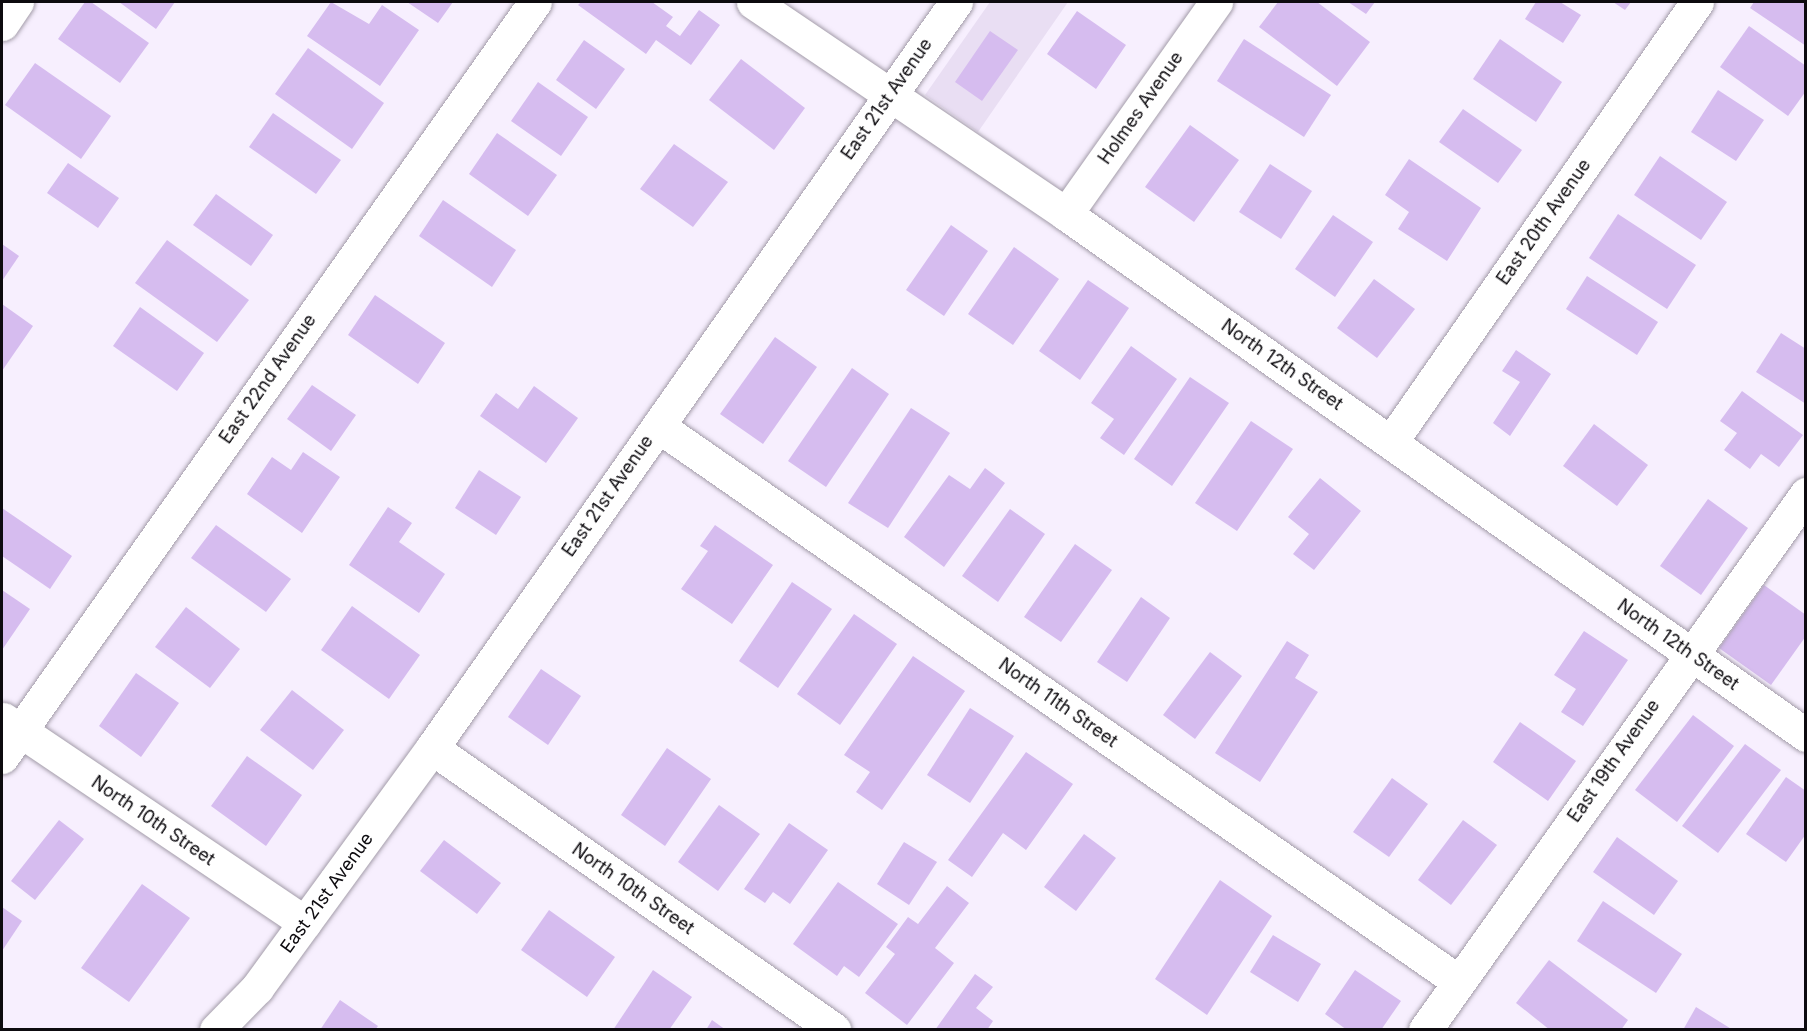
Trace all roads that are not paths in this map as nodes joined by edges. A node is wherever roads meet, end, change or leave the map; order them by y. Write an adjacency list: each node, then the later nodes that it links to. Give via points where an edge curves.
1 (17, 2): 7 (street)
2 (535, 2): 14 (street, East 22nd Avenue)
3 (753, 2): 8 (street, North 12th Street)
4 (956, 2): 8 (street, East 21st Avenue)
5 (1216, 2): 9 (street, Holmes Avenue)
6 (1697, 2): 11 (street, East 20th Avenue)
7 (2, 24)
8 (890, 95): 9 (street, North 12th Street); 10 (street, East 21st Avenue)
9 (1066, 214): 11 (street, North 12th Street)
10 (658, 426): 16 (street, East 21st Avenue); 18 (street, North 11th Street)
11 (1391, 442): 13 (street, North 12th Street)
12 (1806, 494): 13 (street, East 19th Avenue)
13 (1690, 654): 15 (street, North 12th Street); 18 (street, East 19th Avenue)
14 (8, 735): 17 (street, North 10th Street)
15 (1806, 735)
16 (432, 748): 17 (street, East 21st Avenue); 20 (street, North 10th Street)
17 (305, 923): 19 (street, East 21st Avenue, via 257,988)
18 (1458, 981): 21 (street, East 19th Avenue)
19 (216, 1029)
20 (834, 1029)
21 (1425, 1029)

